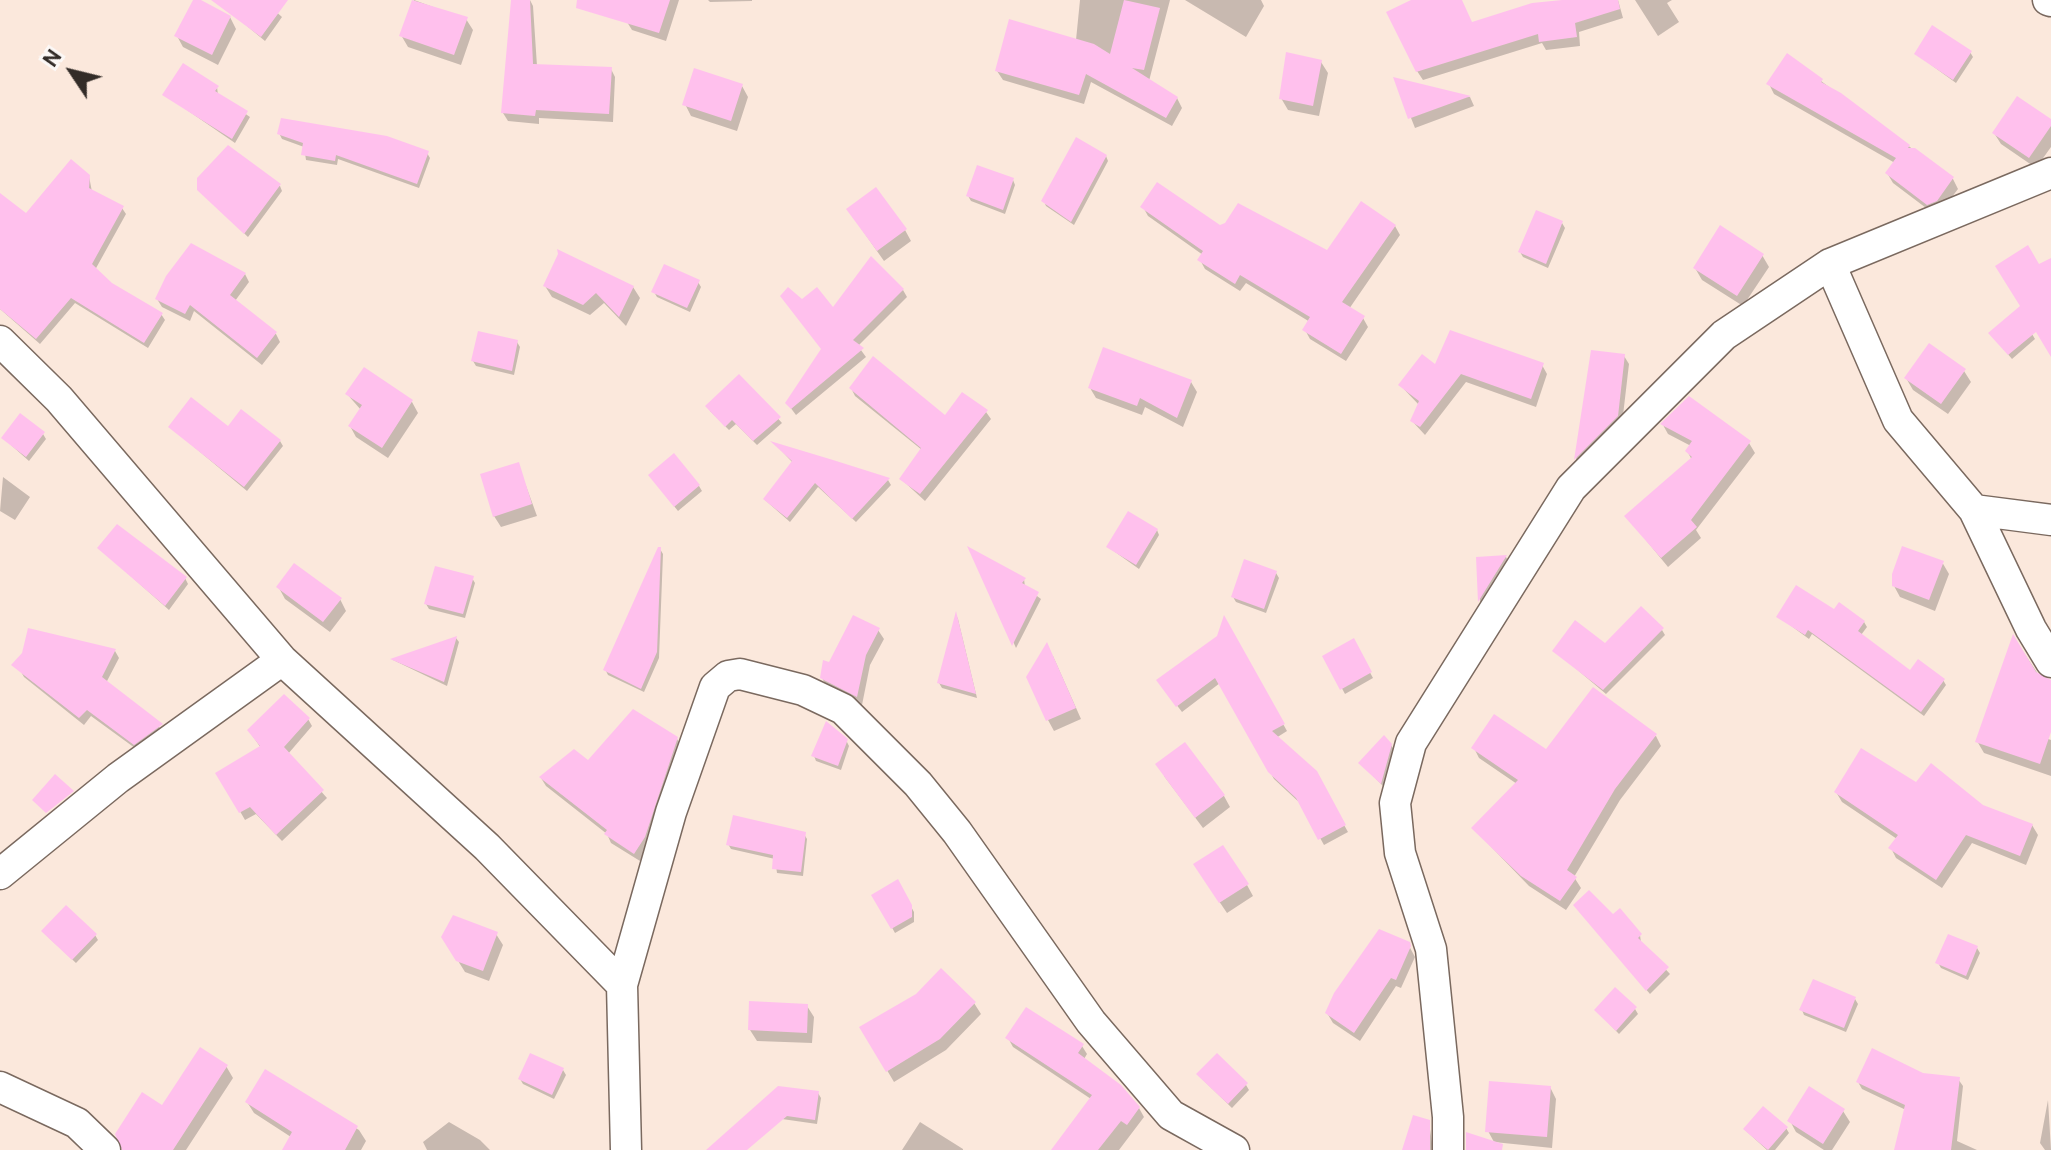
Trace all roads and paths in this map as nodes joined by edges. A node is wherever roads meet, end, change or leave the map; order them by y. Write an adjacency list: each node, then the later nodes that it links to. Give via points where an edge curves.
1 (2051, 173): 2 (street)
2 (1830, 264): 4 (street, via 1898,420); 14 (street, via 1724,335 1571,488 1411,743 1395,803 1400,853 1431,949)
3 (0, 341): 6 (street, via 59,399)
4 (1974, 510): 5 (street); 7 (street)
5 (2051, 520)
6 (282, 660): 8 (street, via 118,778); 9 (street, via 487,847)
7 (2051, 662)
8 (0, 874)
9 (622, 985): 12 (street); 13 (street, via 671,812 715,687 740,674 803,690 843,709 918,784 1091,1022 1171,1115)
10 (0, 1087): 11 (street, via 77,1123)
11 (105, 1150)
12 (626, 1150)
13 (1234, 1150)
14 (1448, 1150)

